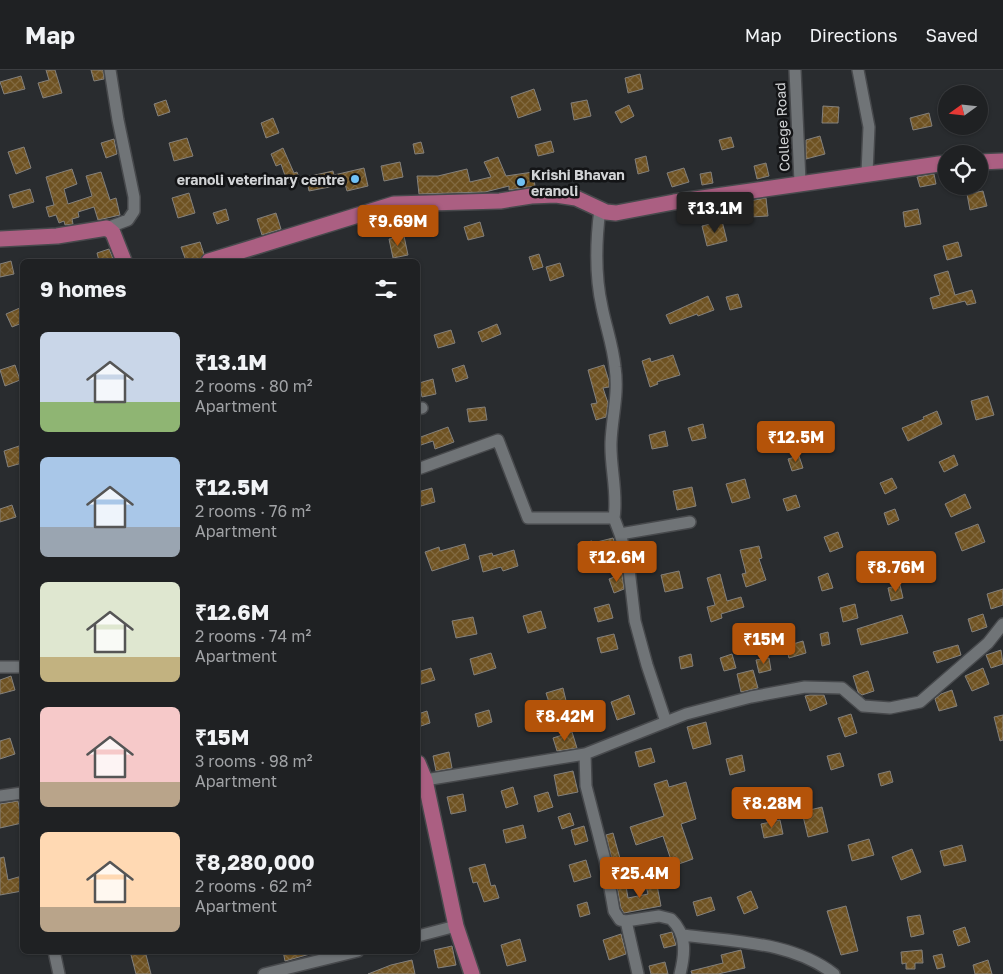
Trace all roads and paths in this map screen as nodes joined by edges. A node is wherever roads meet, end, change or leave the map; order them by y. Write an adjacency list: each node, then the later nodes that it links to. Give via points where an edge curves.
1 (110, 70): 10 (street, via 134,210 128,220)
2 (794, 70): 8 (street, College Road)
3 (858, 70): 7 (street, via 869,128)
4 (1003, 161): 5 (main road)
5 (988, 162)
6 (938, 164): 7 (main road)
7 (866, 173): 8 (main road)
8 (800, 182): 9 (main road, via 616,213)
9 (600, 209): 12 (main road, via 576,198 556,195 500,201 394,204); 16 (street, via 598,256 602,306 616,368 616,406 610,442 616,503)
10 (107, 228): 11 (main road, via 57,236); 13 (main road, via 113,233)
11 (0, 239)
12 (240, 256): 14 (main road)
13 (123, 259)
14 (221, 259)
15 (420, 468): 16 (street, via 498,440 528,518)
16 (614, 518): 18 (street)
17 (690, 522): 18 (street)
18 (620, 534): 22 (street, via 628,560 635,621)
19 (1003, 624): 22 (street, via 988,643 920,702 890,708 863,706 842,688 805,687 751,697)
20 (0, 667): 21 (street)
21 (20, 667)
22 (666, 722): 23 (street)
23 (585, 754): 25 (street); 28 (street, via 586,786 614,911 620,920)
24 (420, 767): 25 (main road)
25 (425, 780): 29 (main road)
26 (20, 793): 27 (street)
27 (0, 796)
28 (626, 921): 30 (street, via 665,917 671,919); 37 (street)
29 (456, 926): 31 (street); 36 (main road)
30 (683, 934): 38 (street); 39 (street, via 765,944 816,963)
31 (420, 935)
32 (55, 954): 34 (street)
33 (346, 954): 35 (street)
34 (59, 974)
35 (264, 974)
36 (472, 974)
37 (638, 974)
38 (680, 974)
39 (834, 974)

